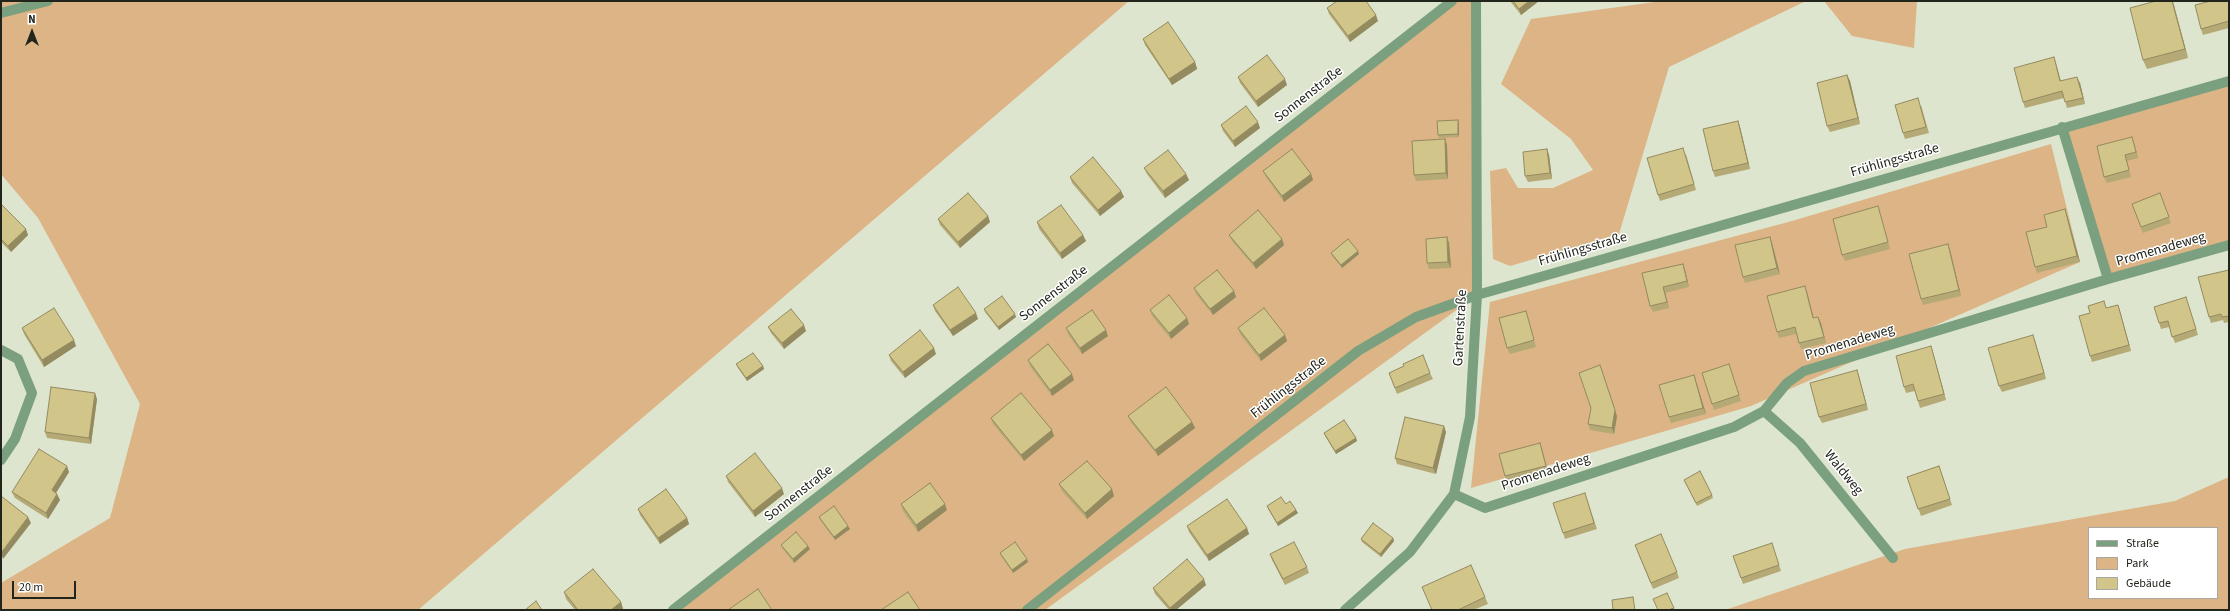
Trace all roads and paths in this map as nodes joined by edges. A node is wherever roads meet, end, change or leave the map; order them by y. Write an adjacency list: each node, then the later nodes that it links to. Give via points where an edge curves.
1 (48, 1): 4 (street)
2 (1452, 1): 15 (street, Sonnenstraße)
3 (1476, 1): 9 (street, Gartenstraße)
4 (1, 13)
5 (2229, 81): 6 (street, Frühlingsstraße)
6 (2062, 127): 8 (street); 9 (street, Frühlingsstraße)
7 (2229, 245): 8 (street, Promenadeweg)
8 (2108, 279): 11 (street, Promenadeweg, via 1804,372 1787,382)
9 (1477, 294): 13 (street, Gartenstraße, via 1470,417); 16 (street, Frühlingsstraße, via 1416,317 1358,351)
10 (1, 350): 12 (street, via 18,359 32,393 15,439)
11 (1764, 411): 13 (street, Promenadeweg, via 1734,427 1485,508); 14 (street, Waldweg, via 1800,443)
12 (1, 460)
13 (1454, 494): 17 (street, Gartenstraße, via 1410,552)
14 (1893, 558)
15 (673, 610)
16 (1027, 610)
17 (1345, 610)

